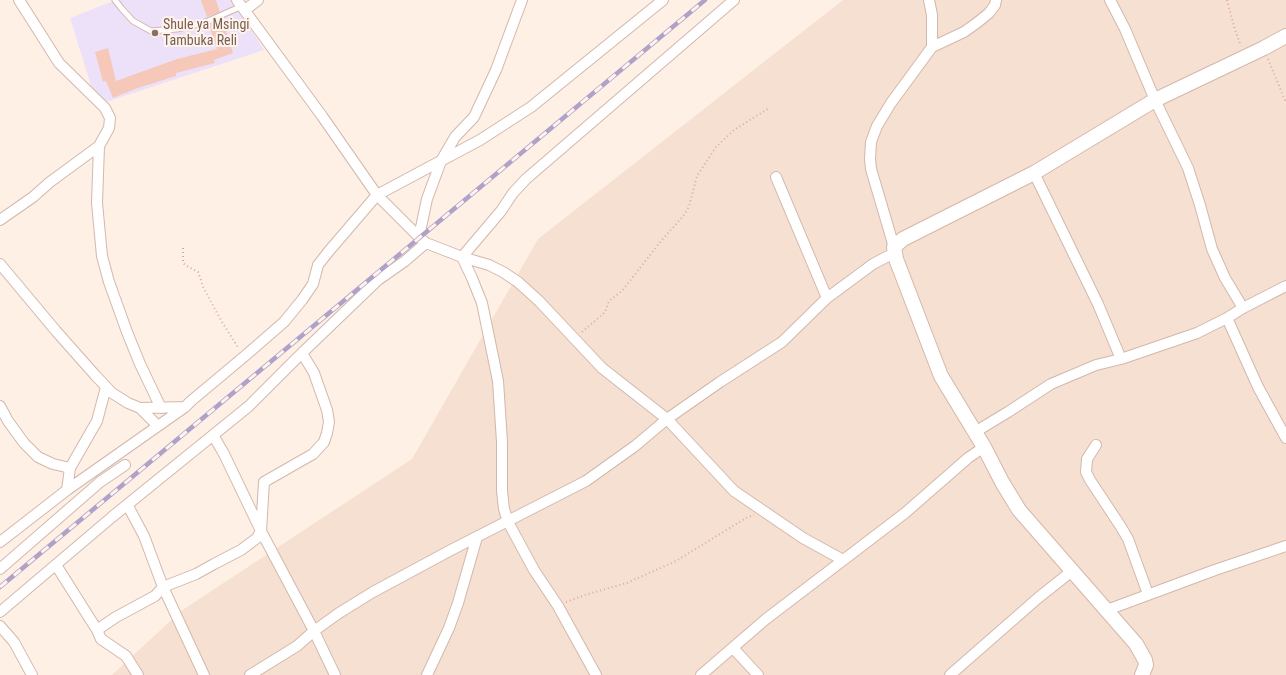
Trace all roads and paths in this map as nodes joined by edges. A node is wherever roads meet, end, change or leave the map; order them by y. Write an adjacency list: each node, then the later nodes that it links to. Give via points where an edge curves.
1 (19, 0): 19 (street, via 57,60 105,108 110,118 109,128)
2 (116, 0): 11 (lane, via 133,21 151,31 176,29 206,22)
3 (258, 0): 11 (street)
4 (522, 0): 20 (street, via 496,70 474,117 455,137)
5 (663, 0): 20 (street, via 531,107 480,140)
6 (734, 0): 28 (street, via 526,179)
7 (929, 0): 13 (street, via 932,15)
8 (996, 0): 13 (street, via 989,13 978,22 964,32)
9 (1110, 0): 16 (street)
10 (1227, 0): 15 (path)
11 (241, 5): 23 (street)
12 (1286, 36): 14 (street)
13 (932, 47): 27 (street, via 891,103 877,126 872,142 871,169)
14 (1264, 48): 15 (street); 17 (path)
15 (1245, 56): 16 (street)
16 (1155, 100): 21 (street); 32 (street, via 1188,168 1212,249)
17 (1286, 103)
18 (769, 108): 34 (path, via 734,130 716,147 697,176 690,206 679,222 622,291 609,301 605,312)
19 (99, 146): 24 (street); 42 (street, via 97,203 102,256 108,282 140,364)
20 (440, 161): 23 (street); 25 (street, via 427,199)
21 (1034, 173): 27 (street, via 903,239); 37 (street, via 1098,304)
22 (776, 177): 31 (street)
23 (377, 195): 25 (street); 36 (street, via 318,265 313,284 284,322)
24 (0, 220)
25 (423, 240): 28 (street); 35 (street, via 405,261 378,280)
26 (183, 248): 36 (path, via 183,262 198,272 222,322 238,348)
27 (894, 250): 31 (street); 45 (street, via 941,376)
28 (462, 257): 34 (street, via 488,265 518,282); 55 (street, via 482,303 498,381 502,491)
29 (0, 264): 38 (street)
30 (1286, 286): 32 (street)
31 (827, 298): 43 (street, via 782,342)
32 (1243, 308): 33 (street)
33 (1227, 318): 37 (street, via 1198,333); 47 (street, via 1258,387)
34 (574, 338): 43 (street, via 602,368)
35 (302, 353): 46 (street, via 249,406); 56 (street, via 314,372 327,410 327,433 324,442 313,454 264,482)
36 (246, 355): 40 (street)
37 (1121, 359): 45 (street, via 1096,365 1051,384)
38 (106, 387): 41 (street, via 128,403); 51 (street, via 97,421)
39 (0, 406): 51 (street, via 24,443 38,457)
40 (185, 407): 42 (street); 44 (street)
41 (140, 408): 42 (street); 44 (street)
42 (161, 408)
43 (667, 419): 54 (street, via 734,491); 55 (street, via 586,481)
44 (158, 426): 52 (street)
45 (975, 432): 49 (street)
46 (213, 435): 53 (street); 56 (street)
47 (1286, 438)
48 (1096, 445): 65 (street, via 1087,459 1086,472 1128,539)
49 (984, 447): 60 (street, via 905,513); 63 (street, via 1019,510)
50 (125, 465): 62 (street, via 100,482)
51 (70, 468): 52 (street)
52 (66, 490): 58 (street)
53 (128, 506): 61 (street); 64 (street, via 144,536)
54 (764, 512): 60 (street); 66 (path, via 746,518 676,561 627,583)
55 (508, 522): 57 (street); 66 (street, via 534,570)
56 (261, 531): 64 (street, via 252,543 241,550 196,574); 71 (street)
57 (477, 537): 71 (street, via 373,592); 78 (street, via 449,628)
58 (0, 542)
59 (1286, 546): 65 (street)
60 (843, 560): 72 (street, via 766,619)
61 (56, 565): 68 (street); 70 (street)
62 (0, 569)
63 (1072, 571): 67 (street); 82 (street)
64 (163, 587): 70 (street, via 155,596); 75 (street)
65 (1148, 594): 67 (street)
66 (558, 606): 79 (street)
67 (1107, 610): 83 (street, via 1142,653 1146,666)
68 (0, 612)
69 (0, 626): 73 (street, via 14,642)
70 (97, 630): 74 (street, via 103,641 126,656)
71 (314, 631): 76 (street, via 297,646); 77 (street)
72 (733, 648): 80 (street); 81 (street)
73 (32, 675)
74 (138, 675)
75 (204, 675)
76 (250, 675)
77 (335, 675)
78 (427, 675)
79 (596, 675)
80 (700, 675)
81 (758, 675)
82 (950, 675)
83 (1142, 675)

